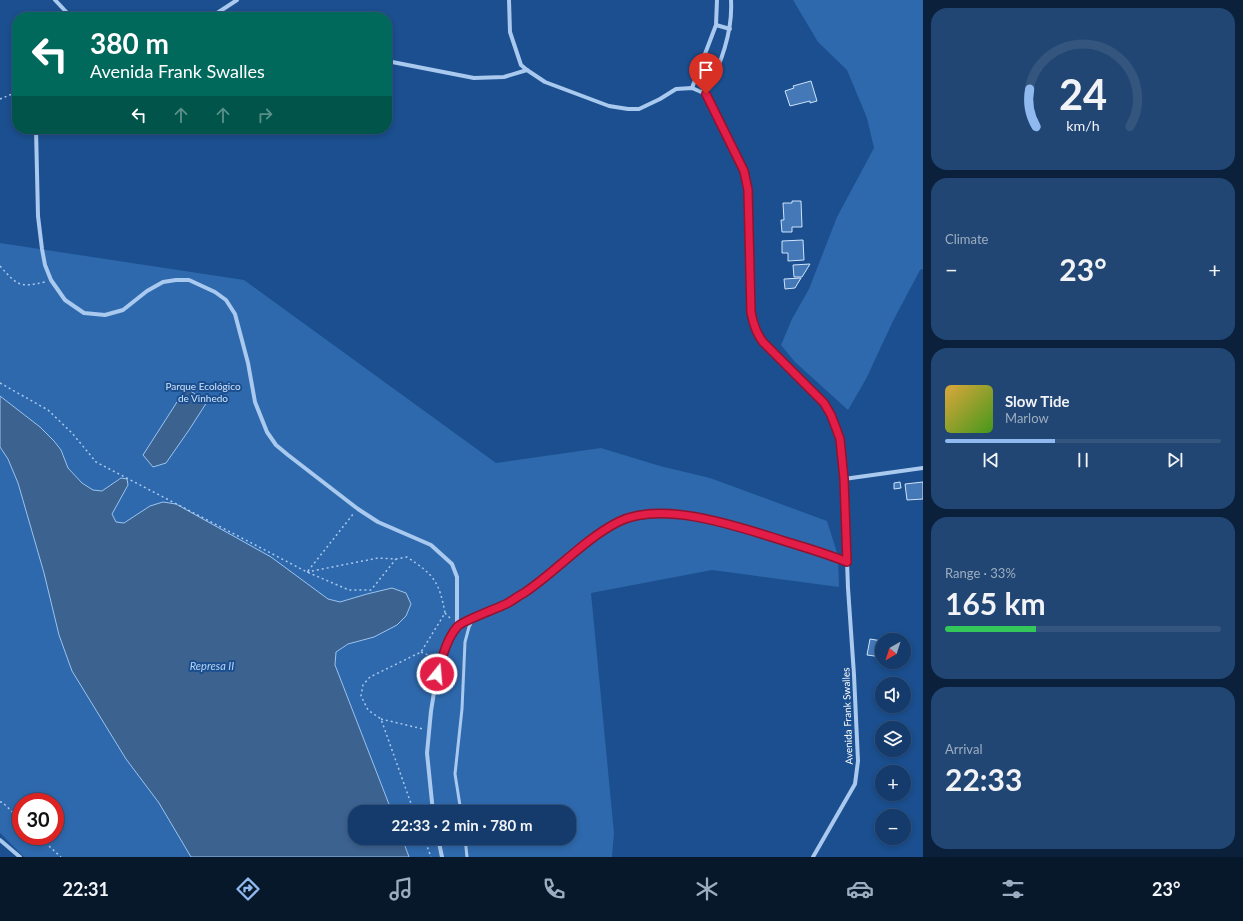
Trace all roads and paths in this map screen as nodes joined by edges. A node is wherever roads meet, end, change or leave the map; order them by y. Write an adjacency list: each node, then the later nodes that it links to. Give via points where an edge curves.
1 (55, 0): 6 (street)
2 (237, 0): 7 (street)
3 (509, 0): 11 (street, via 510,32 522,65)
4 (717, 0): 8 (street)
5 (731, 0): 9 (street)
6 (66, 12)
7 (219, 12)
8 (716, 25): 9 (street); 12 (street)
9 (730, 29): 14 (street)
10 (392, 62): 11 (street, via 474,78 504,77)
11 (527, 70): 12 (street, via 545,82 609,106 628,109 639,109 676,89)
12 (692, 88): 14 (street)
13 (12, 94): 15 (path)
14 (706, 94): 21 (street, Avenida Frank Swalles, via 746,179 753,323 759,338 824,403 831,415 840,439)
15 (0, 99)
16 (36, 134): 18 (street, via 38,216 45,265)
17 (0, 266): 18 (path, via 20,284 30,285)
18 (51, 280): 22 (street, via 65,300 84,313 105,315 123,310 147,291 163,282 176,280 189,280 226,300 235,314 255,402 267,432 288,456)
19 (0, 383): 26 (path, via 48,410 72,433 96,462)
20 (923, 468): 21 (street)
21 (844, 479): 25 (street, Avenida Frank Swalles)
22 (358, 508): 26 (path); 28 (street, via 378,522 431,545 452,564 457,577)
23 (834, 557): 25 (street); 27 (lane, via 721,523 682,514 654,513 619,521 586,543 528,590 508,603)
24 (396, 559): 26 (path, via 378,558); 26 (path, via 371,590 348,590); 29 (path, via 407,557 425,569 441,592 445,613)
25 (847, 562): 48 (street, Avenida Frank Swalles, via 857,774 852,790)
26 (307, 572)
27 (473, 619): 28 (lane); 36 (lane, via 468,627 465,642 462,709 455,774)
28 (457, 626): 30 (street)
29 (421, 652): 30 (path); 31 (path, via 370,677 363,685 361,696 368,710)
30 (441, 660): 32 (street)
31 (381, 719): 32 (path); 34 (path)
32 (429, 730): 35 (street, via 427,753)
33 (0, 802): 37 (path)
34 (412, 805)
35 (432, 805)
36 (460, 805)
37 (12, 811)
38 (0, 840): 43 (street)
39 (48, 845): 44 (path)
40 (427, 845): 45 (path)
41 (439, 845): 46 (street)
42 (466, 845): 47 (lane)
43 (20, 857)
44 (61, 857)
45 (431, 857)
46 (442, 857)
47 (467, 857)
48 (813, 857)

